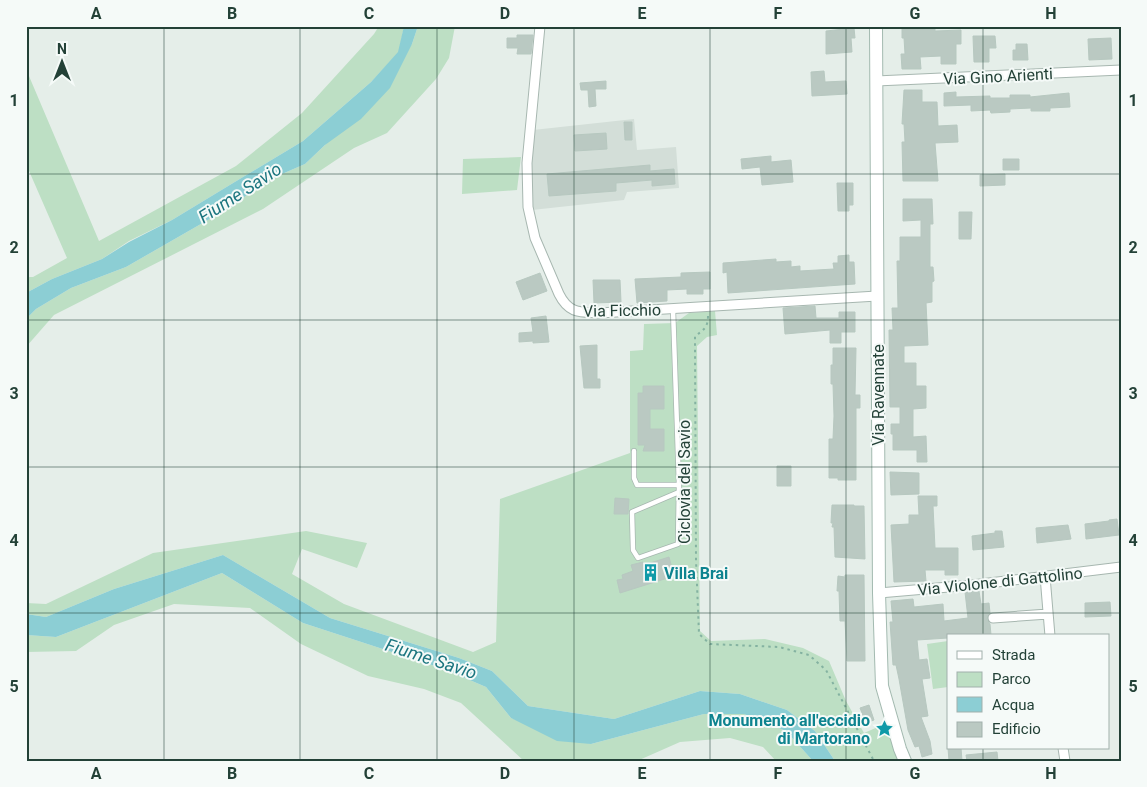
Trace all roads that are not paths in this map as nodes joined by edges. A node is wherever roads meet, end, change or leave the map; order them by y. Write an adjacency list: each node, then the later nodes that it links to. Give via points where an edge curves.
1 (540, 26): 6 (street, Via Ficchio, via 527,163 528,206 535,238 559,294 570,309 580,312 600,314)
2 (876, 26): 4 (main road, Via Ravennate)
3 (1121, 70): 4 (street, Via Gino Arienti)
4 (876, 81): 5 (main road, Via Ravennate)
5 (877, 296): 6 (street, Via Ficchio); 12 (main road, Via Ravennate)
6 (674, 309): 8 (lane)
7 (634, 451): 8 (lane, via 637,485)
8 (679, 485): 9 (lane)
9 (679, 492): 9 (lane, via 678,544 638,558 633,550 632,512)
10 (1121, 567): 11 (street, Via Violone di Gattolino)
11 (1045, 576): 12 (street, Via Violone di Gattolino); 13 (street)
12 (878, 593): 16 (main road, Via Ravennate, via 882,686)
13 (1048, 614): 14 (street); 15 (street)
14 (993, 618)
15 (1050, 634)
16 (905, 761)

